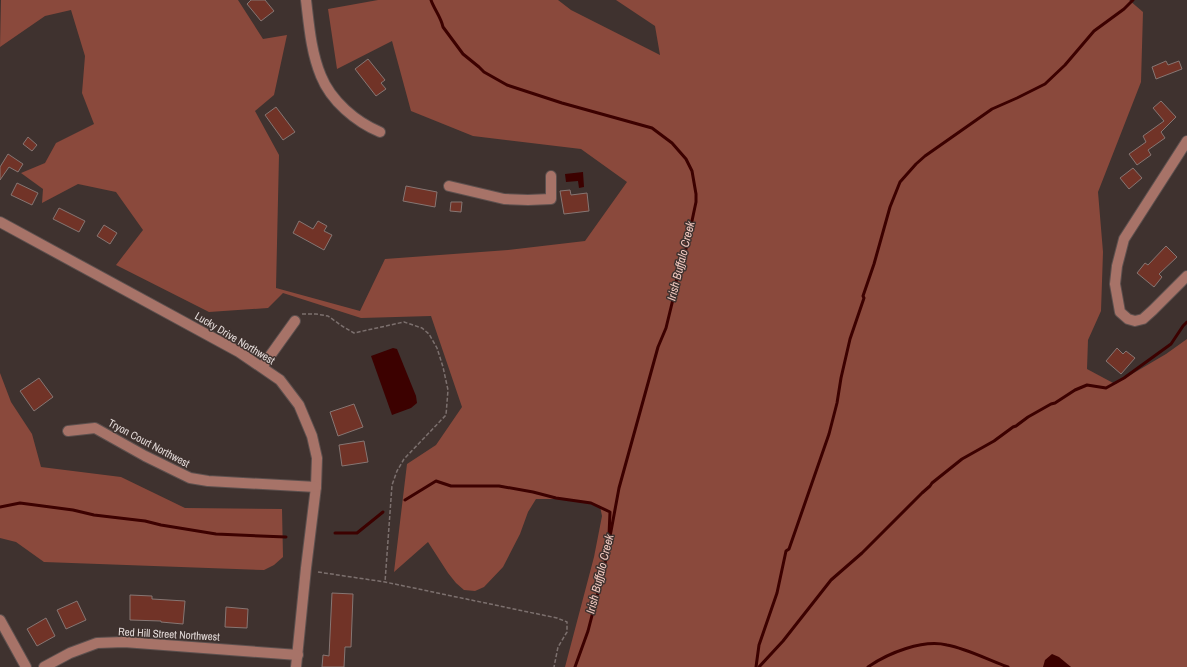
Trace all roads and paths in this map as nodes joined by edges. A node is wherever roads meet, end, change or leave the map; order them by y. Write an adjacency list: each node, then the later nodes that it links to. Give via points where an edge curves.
1 (306, 0): 2 (street, via 311,42 321,78 346,110 360,122)
2 (380, 132)
3 (1187, 141): 7 (street, via 1124,239 1117,266 1116,284 1120,312 1128,319 1143,319)
4 (551, 176): 5 (street, via 551,199 504,199)
5 (449, 186)
6 (0, 222): 9 (street, Lucky Drive Northwest)
7 (1187, 276)
8 (295, 321): 9 (street); 13 (path, via 302,314 328,316 354,333 404,322 422,328 429,334 444,367 448,390 446,415 404,459 392,485)
9 (262, 367): 11 (street, Lucky Drive Northwest, via 280,380 299,405 312,436 317,458)
10 (68, 430): 11 (street, Tryon Court Northwest, via 95,428 190,478)
11 (316, 487): 15 (street, Lucky Drive Northwest)
12 (318, 572): 13 (path)
13 (385, 582): 19 (path, via 567,622 567,632 558,646)
14 (0, 620): 16 (street)
15 (298, 655): 17 (street, Red Hill Street Northwest, via 124,642 97,643 70,653); 18 (street, Lucky Drive Northwest)
16 (26, 667)
17 (44, 667)
18 (296, 667)
19 (554, 667)

